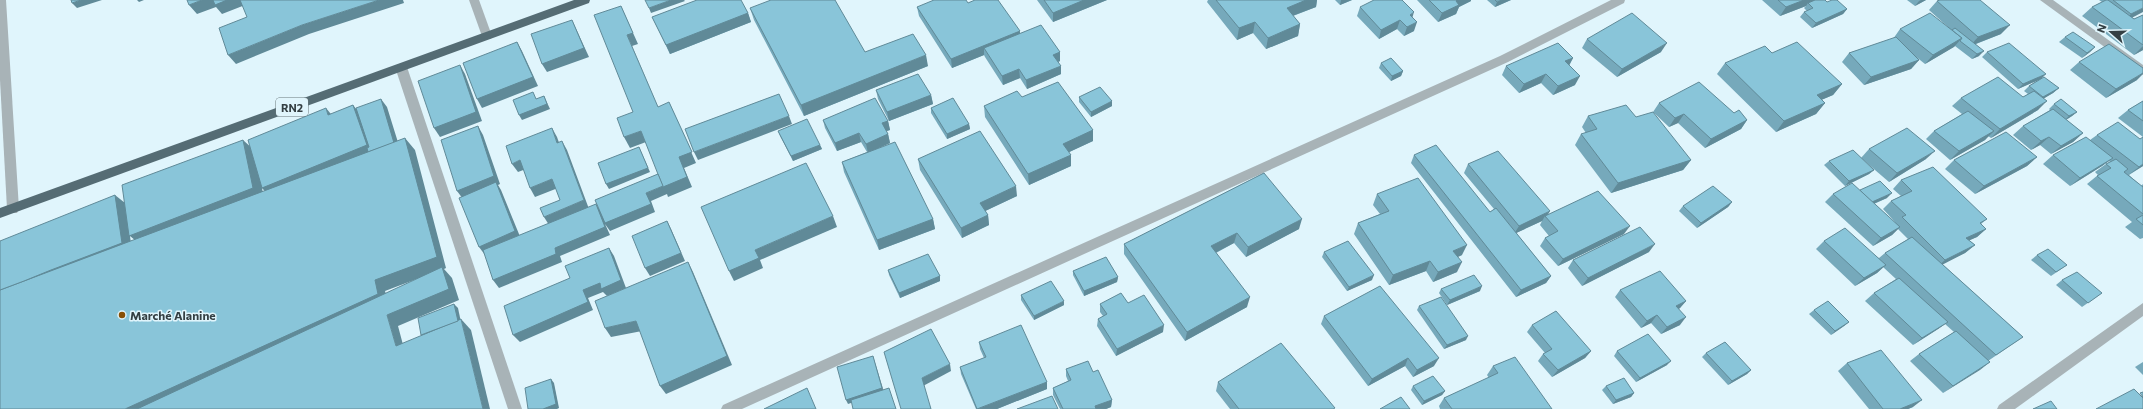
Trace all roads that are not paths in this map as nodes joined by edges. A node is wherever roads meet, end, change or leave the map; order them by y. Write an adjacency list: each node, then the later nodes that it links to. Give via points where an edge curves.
1 (1, 0): 9 (street)
2 (474, 0): 6 (street)
3 (585, 0): 6 (highway, RN2)
4 (1620, 0): 13 (street, via 1504,59)
5 (2045, 0): 8 (street)
6 (487, 36): 7 (highway, RN2)
7 (401, 67): 9 (highway, RN2); 12 (street)
8 (2143, 72)
9 (13, 209): 10 (highway, RN2)
10 (0, 213)
11 (2143, 309): 14 (street)
12 (515, 409)
13 (728, 409)
14 (2004, 409)

